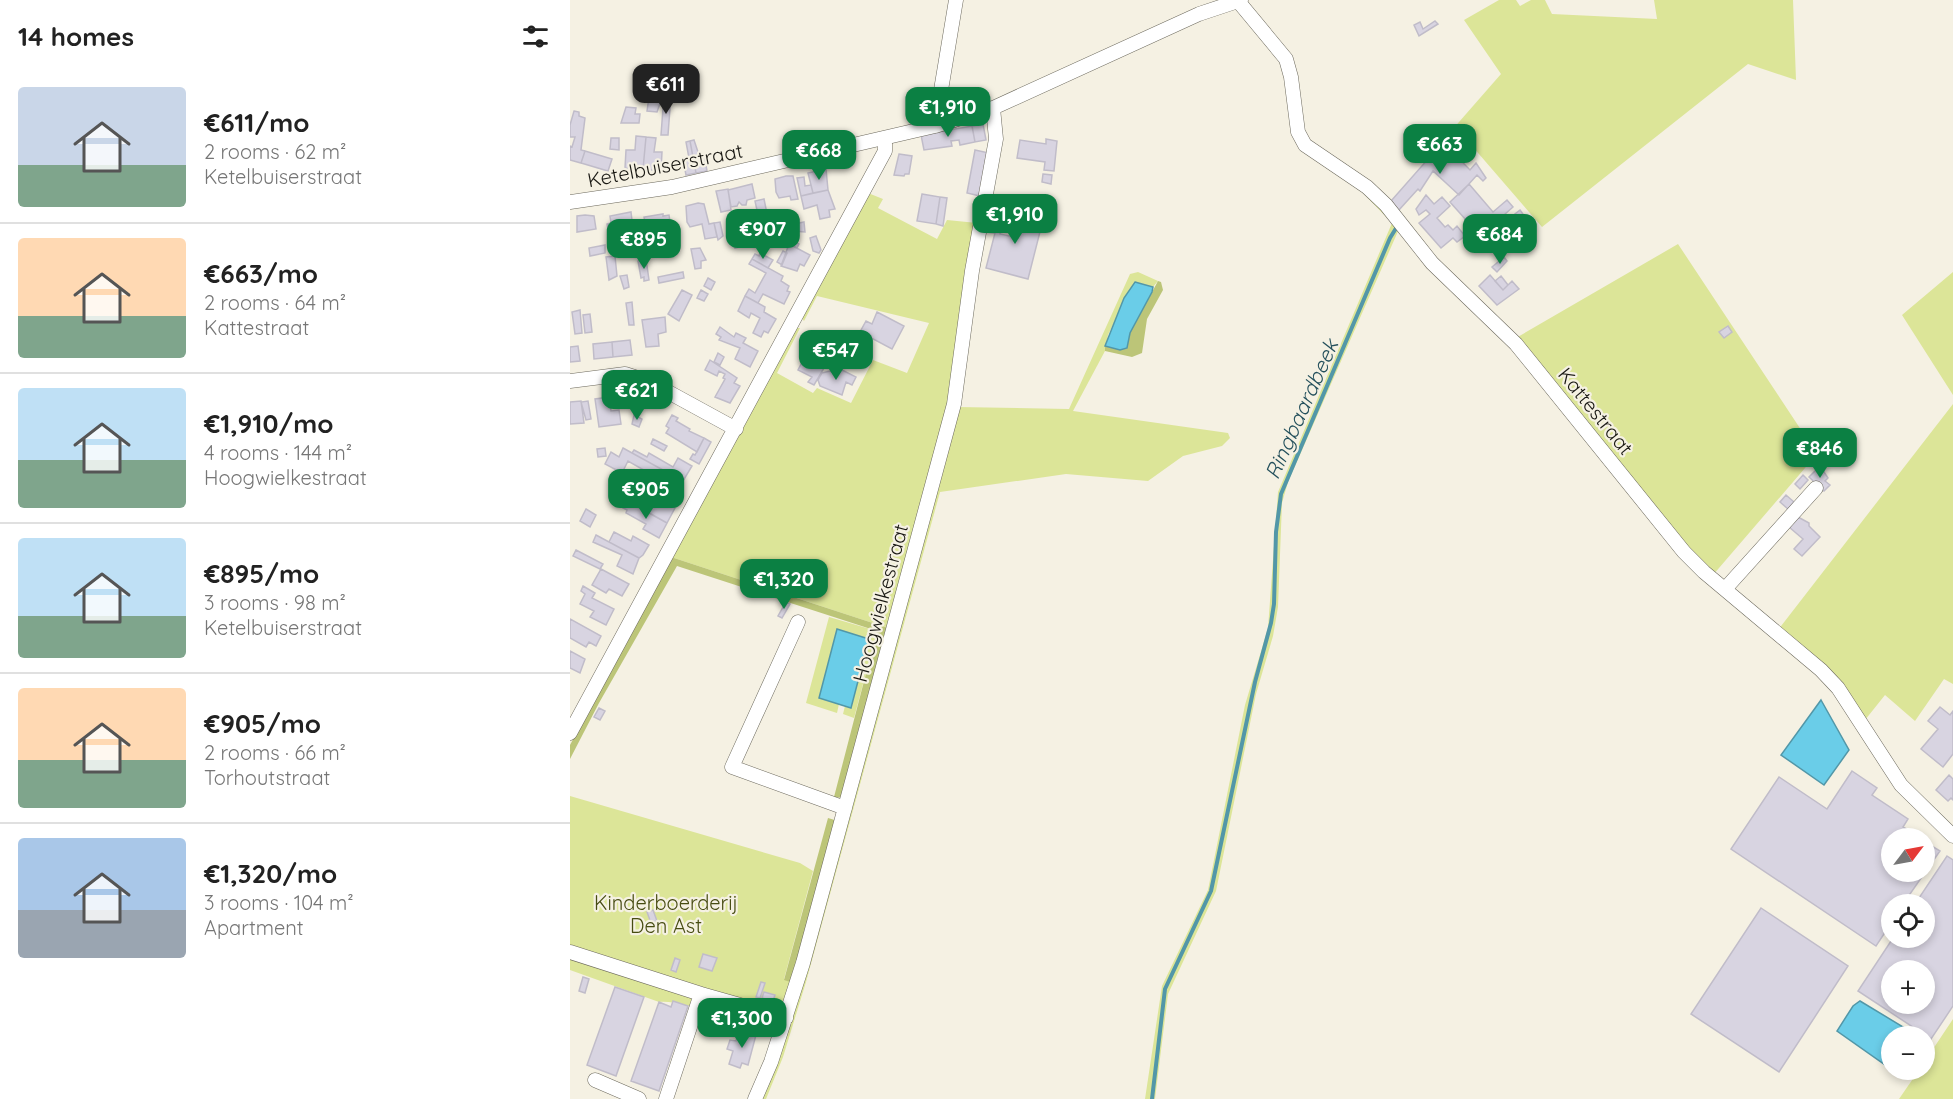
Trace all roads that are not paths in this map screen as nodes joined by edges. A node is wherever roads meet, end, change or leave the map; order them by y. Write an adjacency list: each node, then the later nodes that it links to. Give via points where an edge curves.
1 (956, 0): 4 (street)
2 (1239, 0): 3 (street, Ketelbuiserstraat, via 1199,14); 10 (street, Kattestraat, via 1286,59 1298,132 1305,145 1367,187 1386,205 1432,263 1516,345 1684,552)
3 (993, 108): 4 (street, Ketelbuiserstraat); 13 (street, Hoogwielkestraat, via 996,139 972,271 954,404)
4 (935, 126): 5 (street, Ketelbuiserstraat)
5 (885, 139): 6 (street, Ketelbuiserstraat, via 672,187); 8 (street, via 885,151)
6 (570, 202)
7 (570, 381): 8 (street, via 625,374 650,382)
8 (736, 429): 12 (street)
9 (1816, 488): 10 (street)
10 (1725, 589): 14 (street, Kattestraat, via 1838,688 1901,784)
11 (798, 622): 13 (street, via 732,767)
12 (570, 733)
13 (845, 808): 17 (street, Hoogwielkestraat)
14 (1953, 836)
15 (570, 952): 16 (street)
16 (701, 994): 17 (street); 20 (street)
17 (786, 1018): 21 (street, Hoogwielkestraat)
18 (595, 1080): 19 (street)
19 (639, 1099)
20 (666, 1099)
21 (755, 1099)

